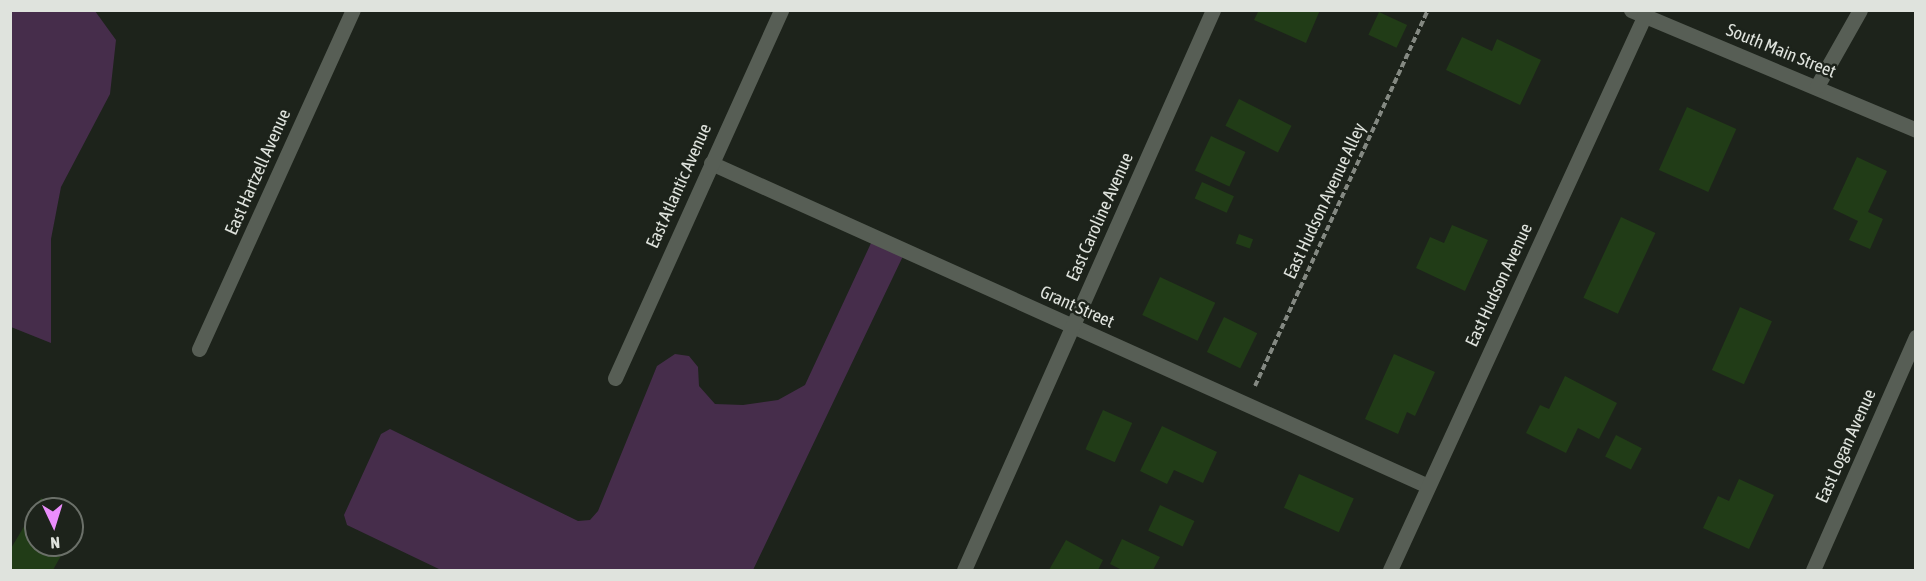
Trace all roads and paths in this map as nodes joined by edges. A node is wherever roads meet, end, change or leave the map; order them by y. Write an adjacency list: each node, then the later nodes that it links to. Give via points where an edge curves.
1 (781, 10): 9 (street, East Atlantic Avenue)
2 (1213, 10): 10 (street, East Caroline Avenue)
3 (1428, 10): 14 (path, East Hudson Avenue Alley)
4 (1860, 10): 7 (street)
5 (348, 12): 12 (street, East Hartzell Avenue)
6 (1638, 14): 7 (street, South Main Street); 15 (street, East Hudson Avenue)
7 (1817, 86): 8 (street, South Main Street)
8 (1916, 130)
9 (711, 163): 10 (street, Grant Street); 13 (street, East Atlantic Avenue)
10 (1073, 327): 14 (street, Grant Street); 16 (street, East Caroline Avenue)
11 (1916, 337): 18 (street, East Logan Avenue)
12 (199, 349)
13 (615, 378)
14 (1247, 403): 15 (street, Grant Street)
15 (1428, 486): 17 (street, East Hudson Avenue)
16 (964, 570)
17 (1390, 570)
18 (1813, 570)

